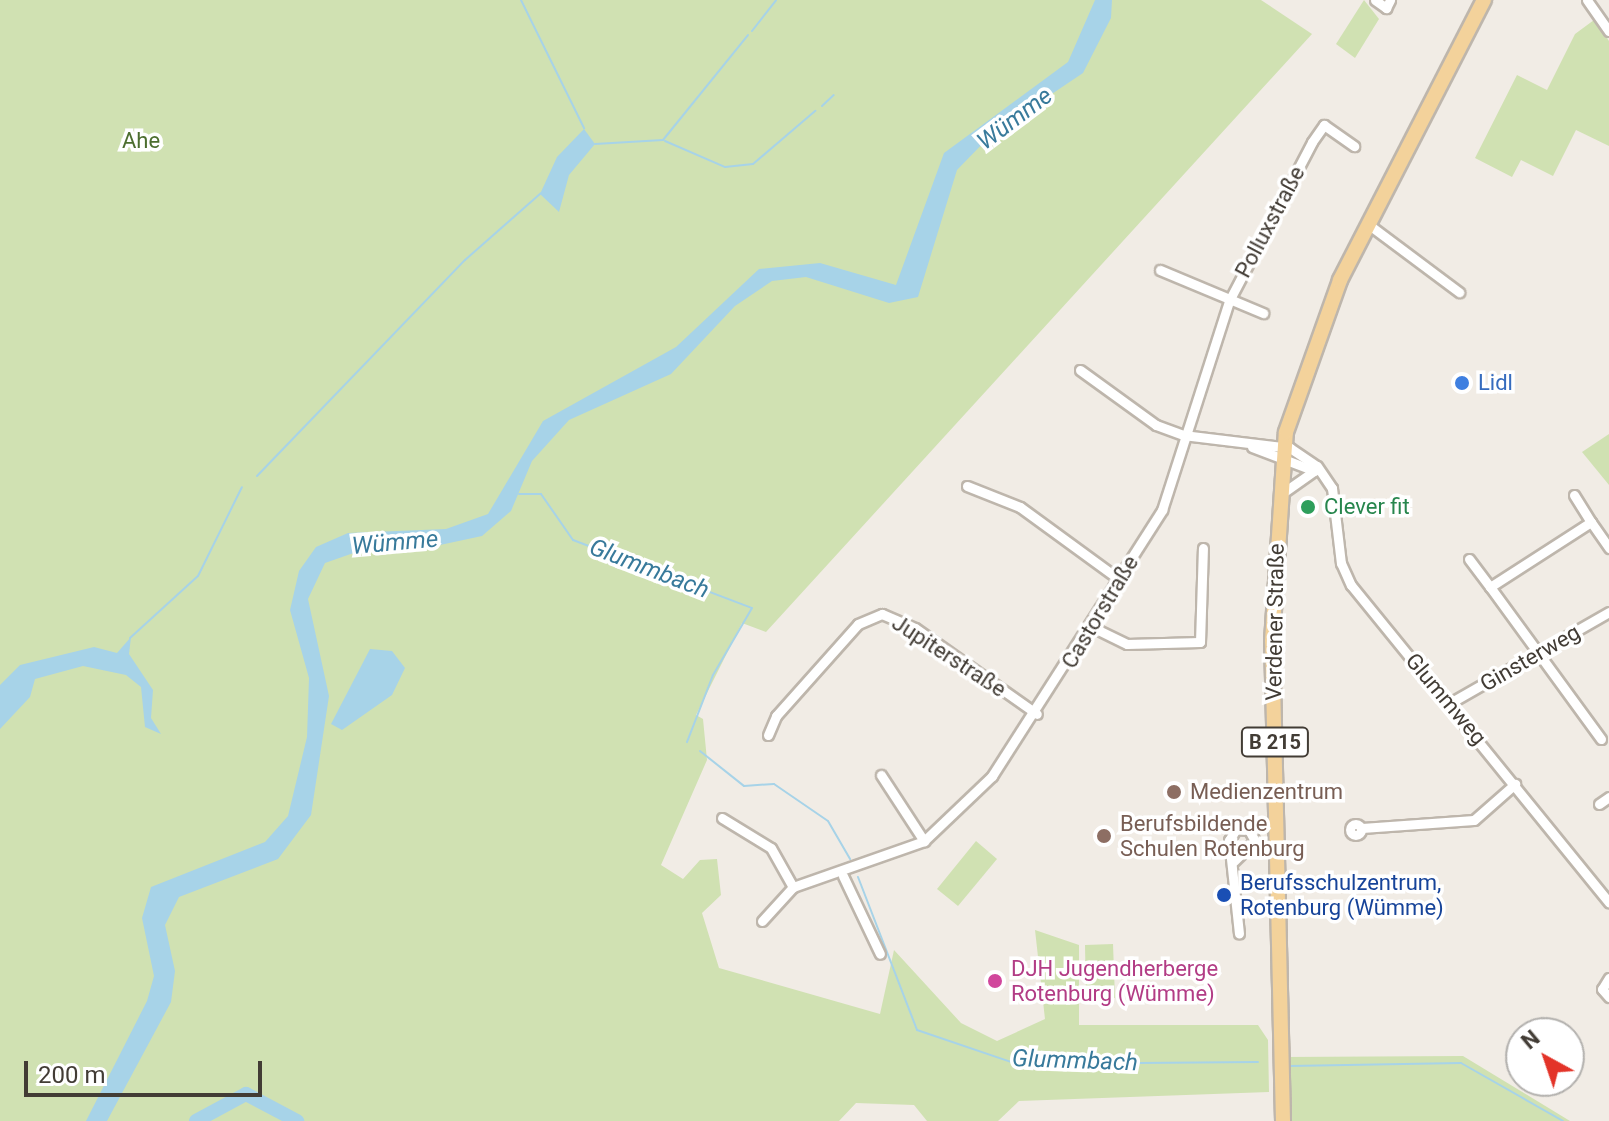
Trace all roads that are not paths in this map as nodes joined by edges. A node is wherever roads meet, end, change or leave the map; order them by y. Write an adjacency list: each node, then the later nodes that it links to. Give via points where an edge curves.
1 (1375, 0): 2 (street, via 1386,8)
2 (1390, 0)
3 (1484, 0): 7 (main road, Verdener Straße / B 215)
4 (1587, 0): 5 (street)
5 (1609, 31)
6 (1354, 146): 10 (street, Polluxstraße, via 1324,125)
7 (1372, 227): 9 (street); 14 (main road, Verdener Straße / B 215, via 1340,280 1298,401)
8 (1160, 270): 10 (street)
9 (1459, 292)
10 (1229, 301): 11 (street); 13 (street, Polluxstraße)
11 (1263, 313)
12 (1080, 370): 13 (street, via 1156,425)
13 (1183, 435): 14 (street); 24 (street, Castorstraße, via 1169,495)
14 (1287, 451): 15 (street); 16 (street); 19 (main road, Verdener Straße / B 215)
15 (1315, 471): 16 (street); 19 (street, via 1298,476)
16 (1326, 478): 29 (street, Glummweg, via 1345,575)
17 (967, 486): 24 (street, via 1020,507)
18 (1574, 495): 20 (street)
19 (1279, 500): 49 (main road, Verdener Straße / B 215, via 1272,641)
20 (1591, 522): 22 (street); 25 (street)
21 (1203, 548): 27 (street, via 1200,642 1127,644)
22 (1609, 548)
23 (1469, 559): 25 (street)
24 (1120, 580): 27 (street, Castorstraße)
25 (1490, 587): 28 (street)
26 (1609, 612): 28 (street, Ginsterweg)
27 (1092, 627): 30 (street, Castorstraße)
28 (1541, 655): 29 (street, Ginsterweg); 32 (street)
29 (1450, 703): 34 (street, Glummweg)
30 (1037, 714): 31 (street, Jupiterstraße, via 915,628 882,614 858,624 776,716); 39 (street, Castorstraße, via 992,776)
31 (768, 735)
32 (1601, 739)
33 (881, 775): 39 (street)
34 (1515, 784): 38 (street, via 1474,820); 43 (street, Glummweg)
35 (1609, 797): 36 (street)
36 (1599, 804)
37 (722, 818): 42 (street, via 771,848)
38 (1362, 828)
39 (924, 841): 41 (street)
40 (1234, 861): 45 (street)
41 (843, 876): 42 (street); 46 (street)
42 (793, 887): 44 (street)
43 (1609, 902)
44 (762, 921)
45 (1239, 933)
46 (880, 954)
47 (1609, 978): 48 (street, via 1602,986)
48 (1609, 997)
49 (1283, 1121)

